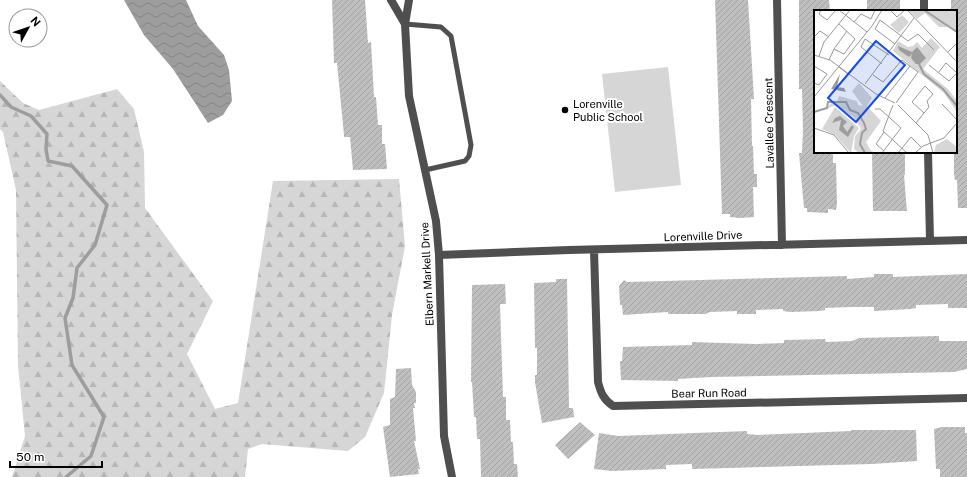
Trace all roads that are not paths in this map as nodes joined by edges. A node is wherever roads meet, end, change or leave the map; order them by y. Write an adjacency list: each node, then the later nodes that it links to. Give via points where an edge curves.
1 (391, 0): 4 (street, Elbern Markell Drive)
2 (409, 0): 4 (street, Elbern Markell Drive)
3 (777, 0): 9 (street, Lavallee Crescent)
4 (405, 24): 6 (street, Elbern Markell Drive, via 409,96); 6 (lane, via 440,27 451,36 470,145 466,161)
5 (928, 153): 8 (street)
6 (425, 170): 11 (street, Elbern Markell Drive, via 436,221)
7 (967, 240): 8 (street, Lorenville Drive)
8 (930, 241): 9 (street, Lorenville Drive)
9 (782, 245): 10 (street, Lorenville Drive)
10 (594, 250): 11 (street, Lorenville Drive); 12 (street, Bear Run Road, via 598,382 601,394 612,406)
11 (439, 256): 13 (street, Elbern Markell Drive, via 444,436)
12 (967, 398)
13 (452, 477)

